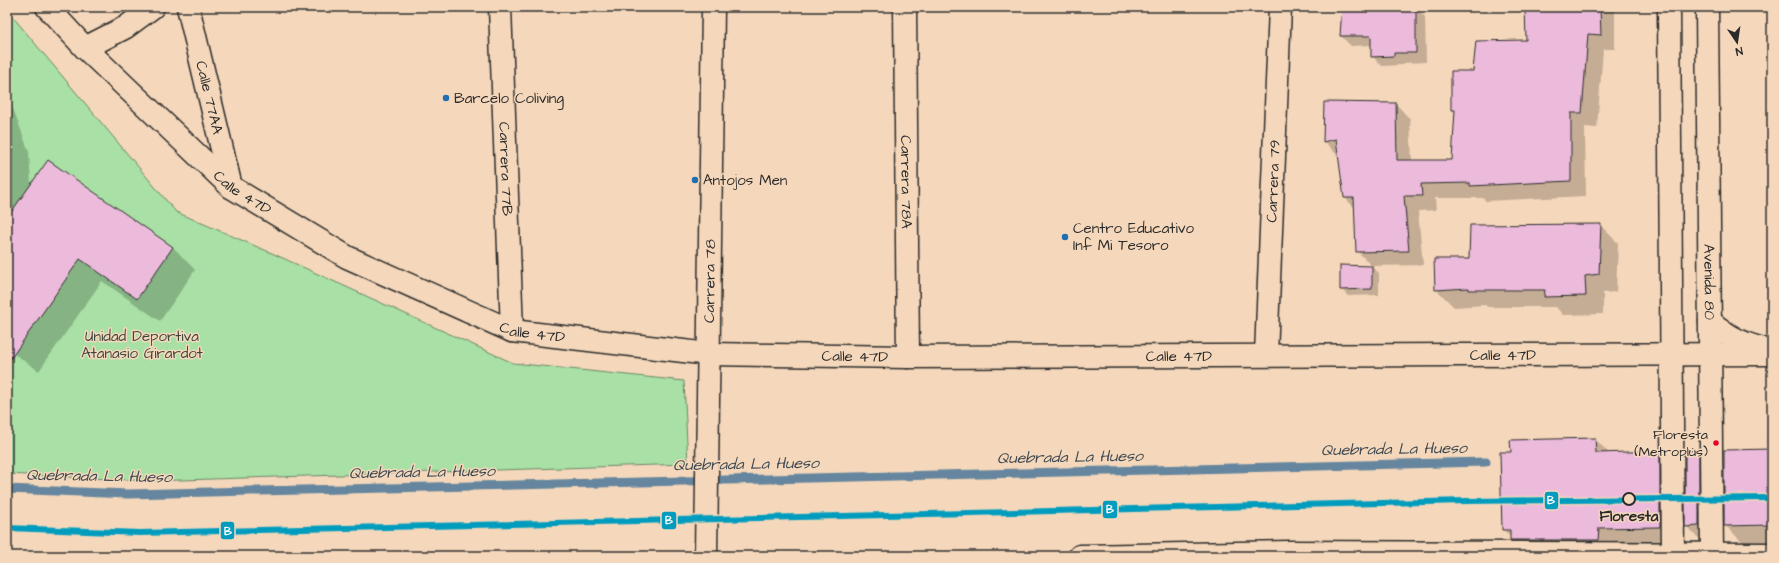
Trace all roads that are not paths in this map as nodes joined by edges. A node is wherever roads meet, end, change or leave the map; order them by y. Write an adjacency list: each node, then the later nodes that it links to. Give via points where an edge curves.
1 (47, 7): 10 (main road, Calle 47D)
2 (153, 7): 10 (main road, via 126,27)
3 (188, 7): 11 (main road, Calle 77AA)
4 (500, 7): 13 (main road, Carrera 77B)
5 (713, 7): 15 (main road, Carrera 78)
6 (905, 7): 20 (main road, Carrera 78A)
7 (1280, 7): 18 (main road, Carrera 79)
8 (1669, 7): 16 (main road)
9 (1707, 7): 12 (main road, Avenida 80)
10 (85, 48): 11 (main road, Calle 47D)
11 (231, 187): 13 (main road, Calle 47D, via 347,257)
12 (1710, 321): 14 (main road, via 1728,336); 19 (main road, Avenida 80)
13 (512, 331): 15 (main road, Calle 47D)
14 (1772, 350)
15 (709, 354): 20 (main road, Calle 47D); 24 (main road, Carrera 78)
16 (1672, 354): 18 (main road, Calle 47D); 19 (main road, Calle 47D); 23 (main road)
17 (1772, 354): 19 (main road, Calle 47D)
18 (1266, 355): 20 (main road, Calle 47D)
19 (1711, 355): 26 (main road, Avenida 80)
20 (908, 357)
21 (1288, 554): 23 (main road); 25 (main road)
22 (1772, 554): 26 (main road)
23 (1673, 555): 26 (main road)
24 (706, 556)
25 (1080, 556)
26 (1712, 556)

